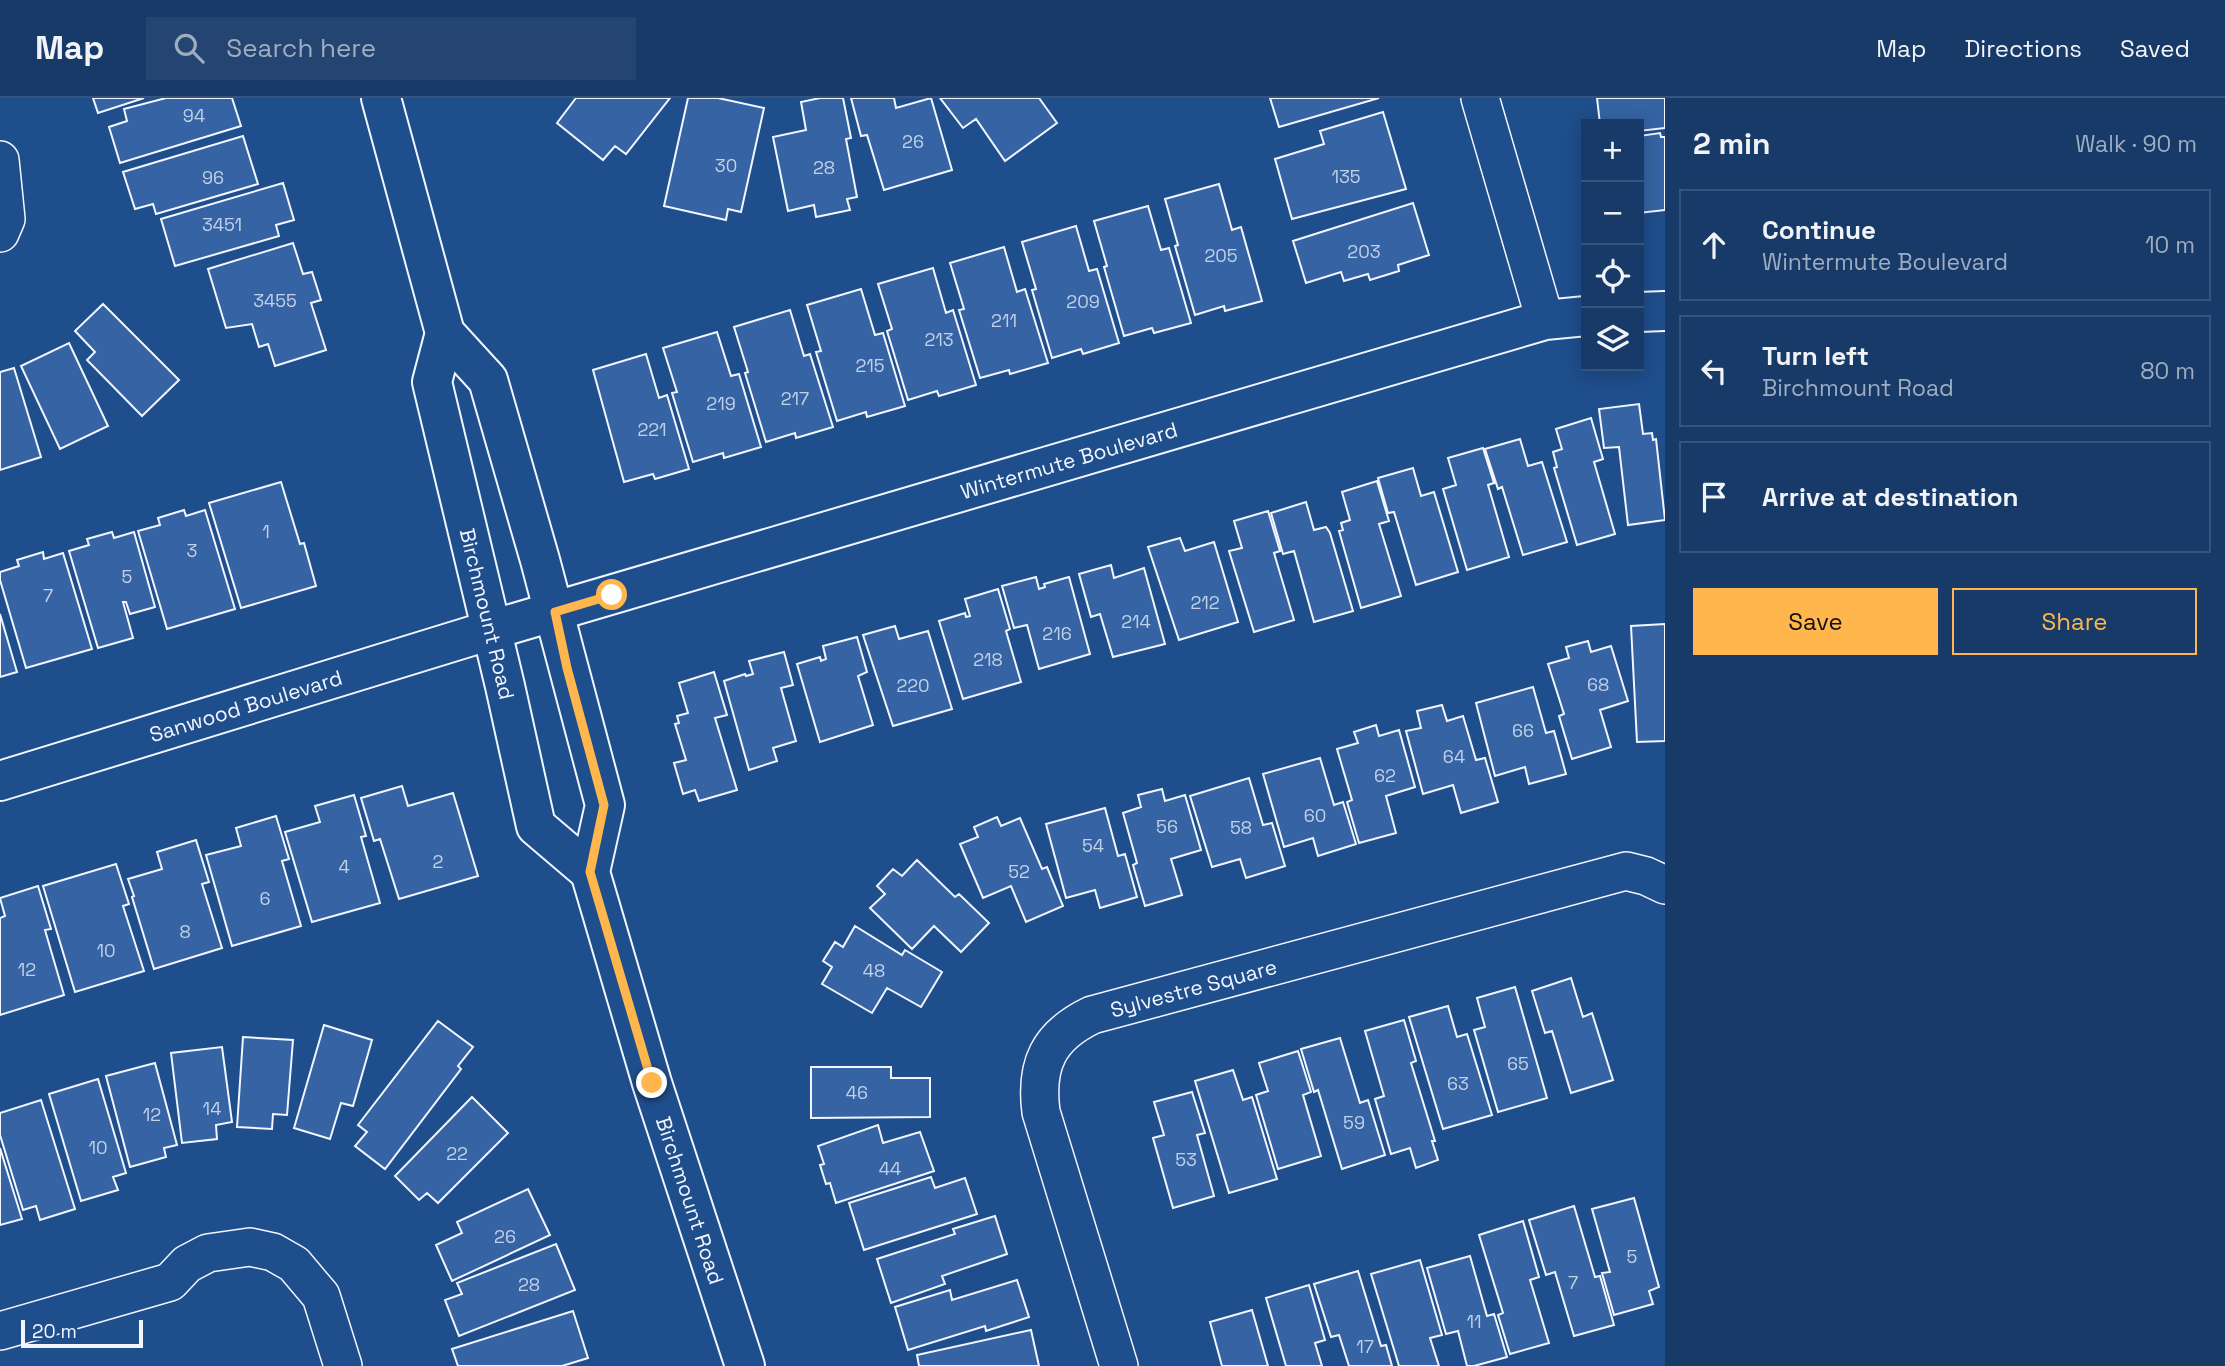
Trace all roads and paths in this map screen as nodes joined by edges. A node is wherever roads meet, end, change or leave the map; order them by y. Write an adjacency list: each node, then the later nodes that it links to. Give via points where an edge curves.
1 (381, 98): 9 (main road, Birchmount Road)
2 (1479, 98): 8 (street)
3 (0, 160): 4 (street, via 6,219)
4 (0, 233)
5 (1665, 311): 6 (main road)
6 (1644, 312)
7 (1581, 316): 8 (main road, Wintermute Boulevard)
8 (1545, 320): 10 (main road, Wintermute Boulevard)
9 (445, 333): 10 (main road, Birchmount Road, via 488,380); 11 (main road, Birchmount Road, via 432,382)
10 (555, 612): 11 (main road, Wintermute Boulevard); 13 (main road, Birchmount Road, via 604,805)
11 (491, 630): 12 (main road, Sanwood Boulevard); 13 (main road, Birchmount Road, via 536,826)
12 (0, 781)
13 (590, 872): 17 (main road, Birchmount Road, via 652,1083)
14 (1665, 885): 18 (street, Sylvestre Square, via 1626,871 1092,1015 1059,1037 1041,1072 1041,1112)
15 (0, 1331): 16 (street, via 170,1282 187,1264 208,1253 250,1247 273,1252 294,1264 321,1296)
16 (343, 1366)
17 (745, 1366)
18 (1119, 1366)

